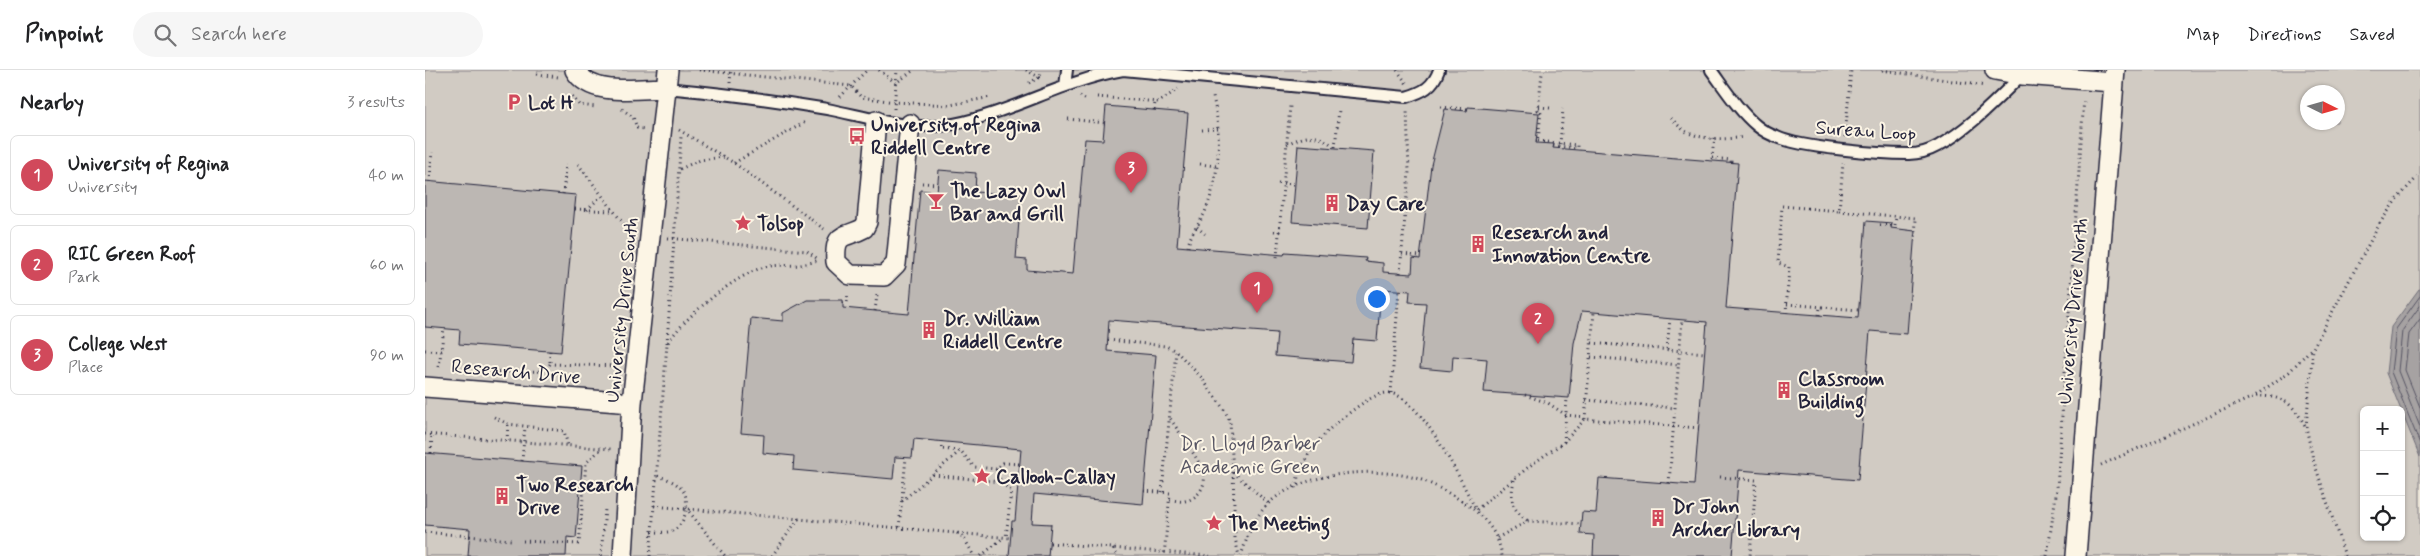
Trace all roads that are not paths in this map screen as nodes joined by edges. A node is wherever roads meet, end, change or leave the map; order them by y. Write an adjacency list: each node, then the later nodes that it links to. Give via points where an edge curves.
1 (575, 70): 8 (street, via 585,82 610,89)
2 (1067, 70): 9 (lane)
3 (1439, 70): 9 (lane, via 1425,91 1406,97 1123,70 1094,75)
4 (1711, 70): 6 (lane, Sureau Loop, via 1757,126 1784,139 1844,149 1909,154 1938,146 1957,133)
5 (1995, 70): 6 (street)
6 (2022, 75): 7 (street, via 2085,79)
7 (2114, 76): 15 (street, University Drive North)
8 (667, 79): 10 (lane); 13 (street, University Drive South)
9 (1065, 86): 11 (lane, via 1013,107 953,124)
10 (876, 121): 11 (lane); 11 (street, via 867,222 864,228 838,240 828,261 850,275 879,278 896,264)
11 (910, 124)
12 (425, 387): 13 (street, Research Drive)
13 (632, 403): 14 (street, University Drive South)
14 (623, 556)
15 (2076, 556)

